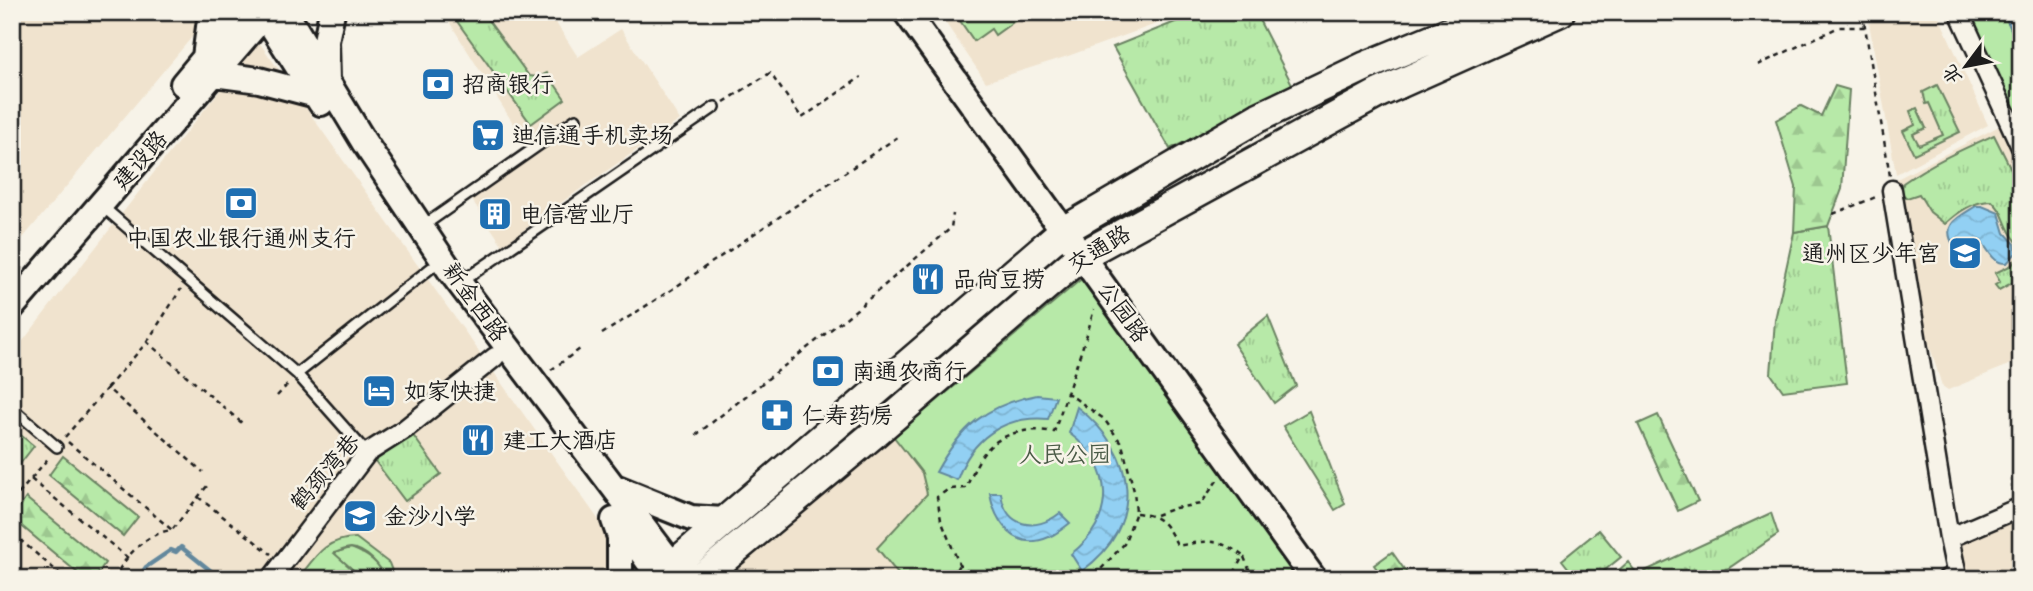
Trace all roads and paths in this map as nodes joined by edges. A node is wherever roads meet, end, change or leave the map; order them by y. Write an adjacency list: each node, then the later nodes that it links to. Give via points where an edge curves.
1 (211, 12): 11 (street)
2 (332, 12): 13 (street)
3 (906, 12): 23 (street, 公园路)
4 (1497, 12): 23 (main road, 交通路, via 1259,117)
5 (1560, 12): 24 (main road, 交通路, via 1380,93)
6 (1880, 12): 9 (path, via 1864,21)
7 (1959, 12): 17 (street)
8 (264, 13): 11 (street, 建设路); 13 (street, 新金西路)
9 (1865, 27): 10 (path, via 1839,27); 18 (path)
10 (1758, 65)
11 (209, 66): 13 (street, via 259,80); 19 (street, 建设路); 28 (street, 建设路)
12 (861, 77): 14 (path, via 802,118 770,73)
13 (321, 88): 22 (street, 新金西路, via 364,142); 25 (street, 新金西路, via 365,172)
14 (715, 107): 27 (lane)
15 (576, 119): 22 (lane)
16 (899, 136): 31 (path)
17 (2021, 147)
18 (1892, 190): 21 (path); 58 (street)
19 (100, 205): 26 (lane); 30 (street, 建设路)
20 (953, 214): 42 (path, via 951,229)
21 (1833, 214)
22 (421, 228): 27 (street, 新金西路)
23 (1063, 231): 24 (street, 公园路); 55 (main road, 交通路)
24 (1082, 256): 29 (street, 公园路); 71 (main road, 交通路)
25 (431, 268): 34 (street, 新金西路); 35 (lane)
26 (187, 279): 32 (path); 35 (lane)
27 (459, 283): 36 (street, 新金西路)
28 (12, 287)
29 (1108, 291): 38 (path, via 1091,313); 45 (street, 公园路)
30 (12, 307)
31 (602, 334)
32 (147, 342): 37 (path); 41 (path)
33 (580, 349): 36 (path)
34 (495, 357): 44 (street, 鹤颈湾巷); 50 (street, 新金西路)
35 (297, 374): 39 (path); 44 (lane)
36 (534, 382): 50 (street, 新金西路)
37 (107, 388): 46 (path); 56 (path, via 64,439)
38 (1066, 392): 53 (path, via 1104,419 1122,444); 62 (path, via 1054,432 1035,428 996,441 982,455 966,488 949,489 937,497)
39 (277, 396)
40 (12, 408): 43 (lane)
41 (242, 423)
42 (696, 435)
43 (57, 447): 47 (path)
44 (368, 453): 61 (street, 鹤颈湾巷)
45 (1232, 467): 54 (path, via 1218,478 1201,504); 77 (street, 公园路)
46 (203, 472)
47 (31, 479): 51 (path); 60 (path)
48 (207, 486): 49 (path)
49 (198, 497): 56 (path); 61 (path)
50 (612, 497): 55 (street, via 691,519); 65 (street, 新金西路); 70 (street, via 620,537)
51 (12, 502)
52 (2021, 507): 58 (street)
53 (1136, 512): 54 (path); 74 (path, via 1124,544)
54 (1156, 515): 59 (path, via 1178,546 1205,540 1227,544)
55 (724, 520): 65 (main road, 交通路)
56 (172, 530): 60 (path, via 140,544)
57 (12, 533): 67 (path)
58 (1949, 538): 66 (street)
59 (1243, 556): 75 (path); 76 (path, via 1251,573)
60 (128, 558): 68 (path)
61 (282, 563): 69 (street, 鹤颈湾巷)
62 (959, 564): 72 (path); 73 (path)
63 (2017, 564): 64 (path)
64 (2021, 568)
65 (666, 575)
66 (1954, 578)
67 (66, 579)
68 (114, 579)
69 (271, 579)
70 (620, 579)
71 (699, 579)
72 (952, 579)
73 (976, 579)
74 (1092, 579)
75 (1231, 579)
76 (1260, 579)
77 (1314, 579)

